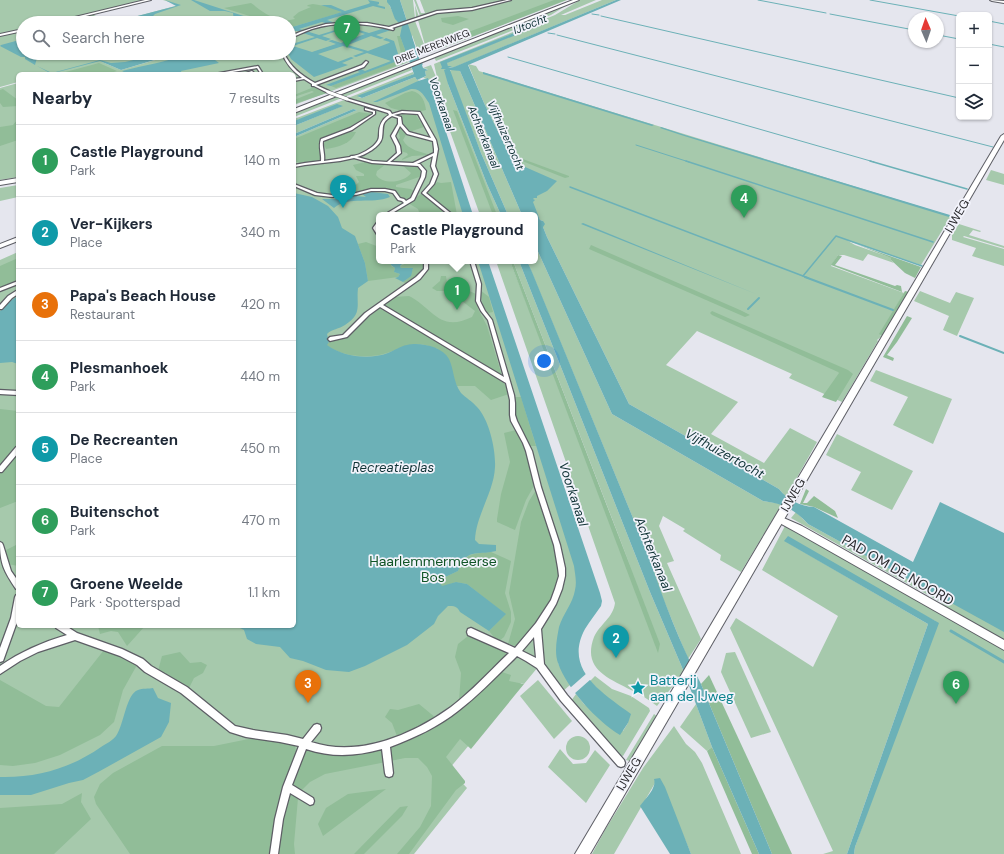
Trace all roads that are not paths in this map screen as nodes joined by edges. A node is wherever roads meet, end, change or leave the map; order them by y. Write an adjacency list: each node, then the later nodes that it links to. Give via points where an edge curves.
1 (149, 0): 7 (street)
2 (510, 0): 8 (street, via 472,9 438,12)
3 (570, 0): 13 (highway, DRIE MERENWEG)
4 (577, 0): 13 (highway, DRIE MERENWEG)
5 (992, 0): 6 (street)
6 (1004, 2)
7 (82, 16)
8 (390, 28): 9 (street); 12 (street, via 342,24 310,29)
9 (396, 29)
10 (16, 32): 11 (street)
11 (0, 35)
12 (296, 35)
13 (422, 59): 16 (highway, DRIE MERENWEG)
14 (286, 60): 19 (street)
15 (367, 62): 21 (street, via 363,66)
16 (408, 65): 22 (highway, DRIE MERENWEG); 24 (highway, DRIE MERENWEG)
17 (226, 72): 18 (street, via 258,66)
18 (261, 72)
19 (304, 78): 20 (street); 21 (street)
20 (296, 80)
21 (313, 85): 23 (street, bridge)
22 (296, 105)
23 (367, 106): 25 (street); 31 (street, via 364,108 374,112 372,116 352,129 322,140)
24 (296, 110)
25 (390, 114): 26 (street, via 400,118); 28 (street, via 419,113); 30 (street, via 381,128 378,143)
26 (400, 124): 28 (street, via 408,133); 32 (street, via 393,136 399,153)
27 (1004, 136): 62 (street, IJWEG)
28 (434, 140): 29 (street)
29 (434, 154): 33 (street); 36 (street, via 433,166)
30 (352, 157): 31 (street); 32 (street)
31 (322, 162): 34 (street)
32 (387, 163): 33 (street)
33 (414, 164): 35 (street, via 421,167)
34 (296, 166)
35 (424, 172): 36 (street); 43 (street)
36 (436, 174): 42 (street)
37 (16, 180): 38 (highway)
38 (0, 183)
39 (16, 184): 41 (highway)
40 (296, 186): 44 (street, via 325,195 385,190 394,192)
41 (0, 187)
42 (424, 193): 43 (street); 46 (street)
43 (416, 194): 44 (street)
44 (406, 203): 45 (street)
45 (391, 212)
46 (447, 212)
47 (16, 240): 48 (street)
48 (0, 246)
49 (427, 264): 54 (street, via 424,272)
50 (473, 264): 57 (street, via 479,284 478,300 490,320)
51 (16, 283): 52 (street)
52 (0, 290)
53 (16, 293): 55 (street)
54 (380, 305): 56 (street, via 345,336); 57 (street)
55 (0, 308)
56 (330, 339)
57 (508, 382): 66 (street, via 514,421 527,446 561,564 562,574 555,599)
58 (0, 392): 59 (street)
59 (16, 393)
60 (16, 451): 61 (street)
61 (0, 470)
62 (779, 519): 70 (street, PAD OM DE NOORD); 83 (street, IJWEG)
63 (0, 545): 64 (street, via 8,572)
64 (16, 584)
65 (16, 611): 72 (street)
66 (537, 627): 71 (street); 73 (street)
67 (62, 628): 69 (street)
68 (470, 632): 71 (street)
69 (75, 636): 74 (street, via 23,655); 76 (street, via 140,662 184,690 233,729)
70 (1004, 645)
71 (516, 652): 73 (street); 77 (street, via 450,712 415,732)
72 (0, 658)
73 (540, 665): 78 (street, via 564,698)
74 (0, 670)
75 (317, 728): 76 (street)
76 (304, 744): 77 (street, via 329,751 345,752); 80 (street)
77 (386, 744): 79 (street)
78 (620, 763)
79 (389, 773)
80 (287, 787): 81 (street); 82 (street)
81 (310, 801)
82 (274, 854)
83 (582, 854)

